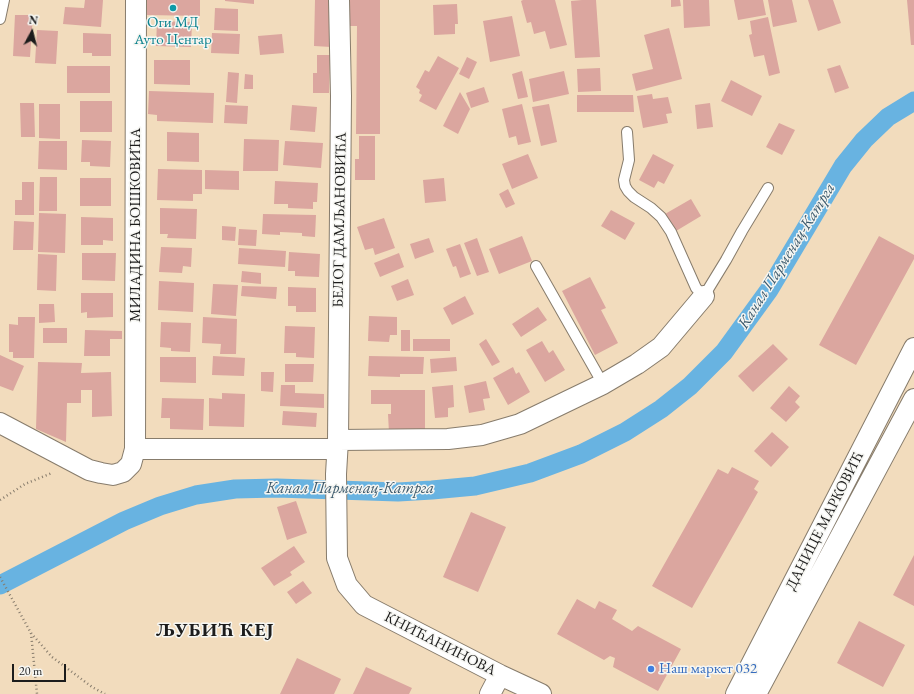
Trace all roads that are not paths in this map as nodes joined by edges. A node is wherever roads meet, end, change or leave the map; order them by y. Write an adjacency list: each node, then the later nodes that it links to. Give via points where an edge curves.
1 (4, 0): 4 (lane)
2 (136, 0): 14 (street, МИЛАДИНА БОШКОВИЋА)
3 (339, 0): 13 (street, БЕЛОГ ДАМЉАНОВИЋА, via 341,96)
4 (0, 19)
5 (627, 132): 8 (lane, via 629,160 625,186 634,197 661,217 671,232 696,288)
6 (768, 188): 8 (lane)
7 (536, 266): 10 (lane)
8 (704, 296): 10 (street, via 660,347)
9 (914, 348): 19 (street, ДАНИЦЕ МАРКОВИЋ)
10 (602, 384): 13 (street, via 520,424 482,435)
11 (914, 399): 20 (street, ДАНИЦЕ МАРКОВИЋ)
12 (0, 423): 14 (street, via 89,470 101,473 113,475 123,472 131,464)
13 (338, 444): 14 (street); 15 (street, БЕЛОГ ДАМЉАНОВИЋА, via 337,558)
14 (135, 449)
15 (347, 586): 16 (street, КНИЋАНИНОВА, via 364,605)
16 (500, 675): 17 (street); 18 (street, КНИЋАНИНОВА)
17 (490, 694)
18 (541, 694)
19 (736, 694)
20 (756, 694)

